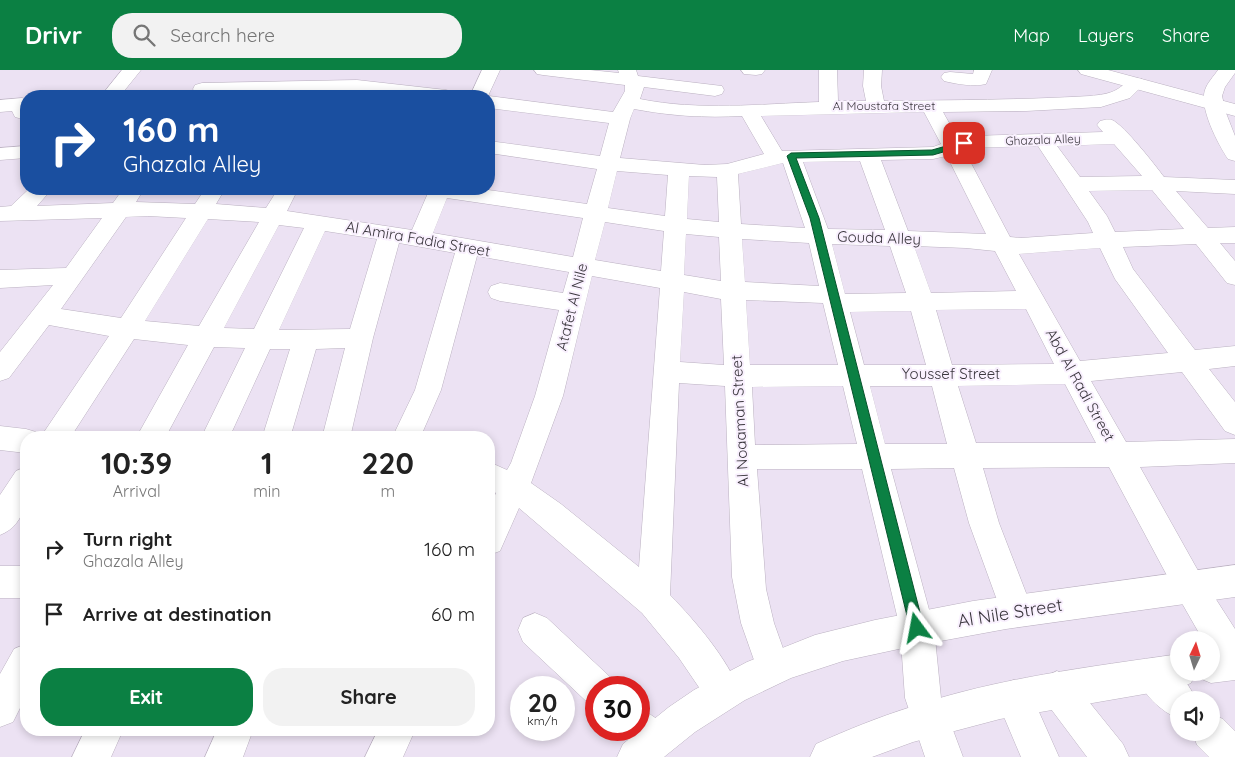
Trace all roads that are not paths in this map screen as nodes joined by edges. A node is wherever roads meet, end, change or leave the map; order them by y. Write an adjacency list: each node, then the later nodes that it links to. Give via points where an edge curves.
1 (132, 70): 16 (street)
2 (215, 70): 17 (street)
3 (287, 70): 18 (street)
4 (353, 70): 19 (street)
5 (491, 70): 22 (street)
6 (543, 70): 23 (street)
7 (750, 70): 8 (street)
8 (756, 70)
9 (828, 70): 35 (street)
10 (873, 70): 30 (street)
11 (983, 70): 14 (street, via 980,80)
12 (1087, 70): 15 (street)
13 (1228, 70): 25 (street)
14 (950, 77)
15 (1139, 77): 25 (street); 27 (street, Al Moustafa Street, via 1123,94)
16 (115, 90)
17 (200, 90)
18 (274, 90)
19 (342, 90)
20 (347, 90): 21 (street, via 369,86)
21 (400, 90)
22 (483, 90)
23 (627, 93): 26 (street); 33 (street, Al Moustafa Street, via 667,110); 33 (street, via 718,82); 45 (street, Atafet Al Nile)
24 (1235, 95): 25 (street)
25 (1214, 97): 32 (street); 43 (street, via 1226,138)
26 (495, 102)
27 (1083, 102): 31 (street, Al Moustafa Street); 36 (street)
28 (20, 104): 29 (street)
29 (0, 106)
30 (876, 106): 31 (street, Al Moustafa Street); 35 (street, Al Moustafa Street)
31 (930, 106): 38 (street, Abd Al Radi Street)
32 (1235, 110)
33 (709, 112): 34 (street, Al Moustafa Street)
34 (749, 112): 35 (street, Al Moustafa Street); 44 (street)
35 (823, 113)
36 (1120, 138): 37 (street, Ghazala Alley); 48 (street)
37 (1044, 141): 38 (street, Ghazala Alley, via 971,142); 49 (street)
38 (952, 147): 42 (street, Ghazala Alley, via 933,153); 72 (street, Abd Al Radi Street)
39 (495, 148): 45 (street, Ghazala Alley)
40 (20, 152): 41 (street)
41 (0, 154)
42 (868, 154): 44 (street, Ghazala Alley); 70 (street)
43 (1235, 155)
44 (783, 157): 47 (street, Ghazala Alley); 67 (street, via 808,198)
45 (609, 164): 46 (street, Ghazala Alley); 60 (street, Atafet Al Nile)
46 (679, 169): 47 (street, Ghazala Alley); 63 (street)
47 (727, 170): 64 (street, Al Noaaman Street)
48 (1158, 183): 49 (street); 50 (street); 68 (street)
49 (1074, 184): 71 (street)
50 (1235, 187)
51 (33, 195): 59 (street)
52 (130, 195): 57 (street)
53 (211, 195): 58 (street)
54 (285, 195): 61 (street)
55 (437, 195): 69 (street)
56 (479, 195): 60 (street, Gouda Alley)
57 (120, 210): 58 (street, Al Amira Fadia Street); 59 (street, Al Amira Fadia Street); 75 (street)
58 (202, 210): 61 (street, Al Amira Fadia Street); 86 (street)
59 (9, 213)
60 (596, 213): 63 (street, Gouda Alley); 74 (street, Atafet Al Nile)
61 (273, 215): 62 (street, Al Amira Fadia Street); 87 (street)
62 (318, 222): 65 (street, Al Amira Fadia Street); 89 (street)
63 (676, 225): 64 (street, Gouda Alley); 78 (street)
64 (730, 231): 67 (street, Gouda Alley); 80 (street, Al Noaaman Street)
65 (390, 234): 69 (street, Al Amira Fadia Street); 88 (street)
66 (1235, 235): 68 (street, Gouda Alley)
67 (819, 236): 70 (street, Gouda Alley); 81 (street)
68 (1201, 236): 71 (street, Gouda Alley); 76 (street)
69 (419, 239): 73 (street, Al Amira Fadia Street)
70 (899, 239): 72 (street, Gouda Alley, via 966,240); 83 (street)
71 (1109, 240): 72 (street, Gouda Alley); 93 (street, via 1123,273)
72 (1003, 245): 82 (street, Abd Al Radi Street)
73 (468, 248): 74 (street, Al Amira Fadia Street); 105 (street, via 428,390)
74 (582, 268): 78 (street, Al Amira Fadia Street); 84 (street, Atafet Al Nile)
75 (73, 276): 77 (street); 85 (street)
76 (1235, 277)
77 (0, 279)
78 (672, 283): 80 (street, Al Amira Fadia Street); 94 (street)
79 (500, 292): 84 (street)
80 (734, 292): 81 (street, Al Amira Fadia Street); 98 (street, Al Noaaman Street)
81 (835, 299): 83 (street, Al Amira Fadia Street); 96 (street)
82 (1034, 300): 83 (street, Al Amira Fadia Street); 95 (street, Abd Al Radi Street)
83 (922, 302): 97 (street)
84 (573, 303): 113 (street, Atafet Al Nile, via 548,396)
85 (43, 315): 86 (street); 92 (street)
86 (127, 330): 87 (street); 100 (street)
87 (206, 338): 89 (street); 101 (street)
88 (360, 338): 90 (street); 104 (street)
89 (262, 340): 90 (street); 102 (street)
90 (306, 340): 103 (street)
91 (1235, 356): 93 (street, Youssef Street)
92 (4, 360)
93 (1189, 361): 95 (street, Youssef Street); 99 (street)
94 (667, 372): 98 (street, Youssef Street); 121 (street)
95 (1074, 373): 97 (street, Youssef Street); 110 (street, Abd Al Radi Street)
96 (854, 374): 97 (street, Youssef Street); 98 (street, Youssef Street); 111 (street)
97 (943, 374): 109 (street)
98 (738, 376): 112 (street, Al Noaaman Street)
99 (1235, 423)
100 (59, 431)
101 (154, 431)
102 (218, 431)
103 (278, 431)
104 (338, 431)
105 (409, 431)
106 (0, 438): 107 (street)
107 (20, 440)
108 (1235, 451): 110 (street)
109 (965, 455): 110 (street); 111 (street); 122 (street, via 993,551)
110 (1118, 455): 120 (street, Abd Al Radi Street)
111 (874, 456): 112 (street); 123 (street)
112 (742, 457): 127 (street, Al Noaaman Street, via 748,577 760,636)
113 (502, 482): 115 (street, Atafet Al Nile); 121 (street, via 544,508)
114 (20, 489): 116 (street)
115 (495, 514)
116 (0, 520)
117 (1235, 581): 120 (street, Al Nile Street)
118 (0, 582): 119 (street)
119 (20, 582)
120 (1190, 587): 122 (street, Al Nile Street); 125 (street, Abd Al Radi Street)
121 (653, 601): 133 (street, via 700,656)
122 (1017, 611): 123 (street, Al Nile Street)
123 (917, 628): 127 (street, Al Nile Street, via 842,644); 136 (street, via 924,698)
124 (535, 630): 130 (street)
125 (1235, 662): 126 (street)
126 (1220, 664)
127 (773, 668): 133 (street, Al Nile Street)
128 (20, 672): 135 (street)
129 (1166, 673): 131 (street); 132 (street)
130 (585, 677)
131 (1057, 689): 134 (street); 148 (street)
132 (1174, 691)
133 (723, 693): 141 (street, Al Nile Street)
134 (1014, 698): 136 (street); 147 (street)
135 (0, 709)
136 (930, 720): 145 (street); 146 (street)
137 (102, 736): 142 (street)
138 (233, 736): 143 (street)
139 (394, 736): 144 (street)
140 (1219, 741): 149 (street)
141 (643, 742)
142 (90, 757)
143 (224, 757)
144 (384, 757)
145 (828, 757)
146 (944, 757)
147 (1040, 757)
148 (1110, 757)
149 (1234, 757)

